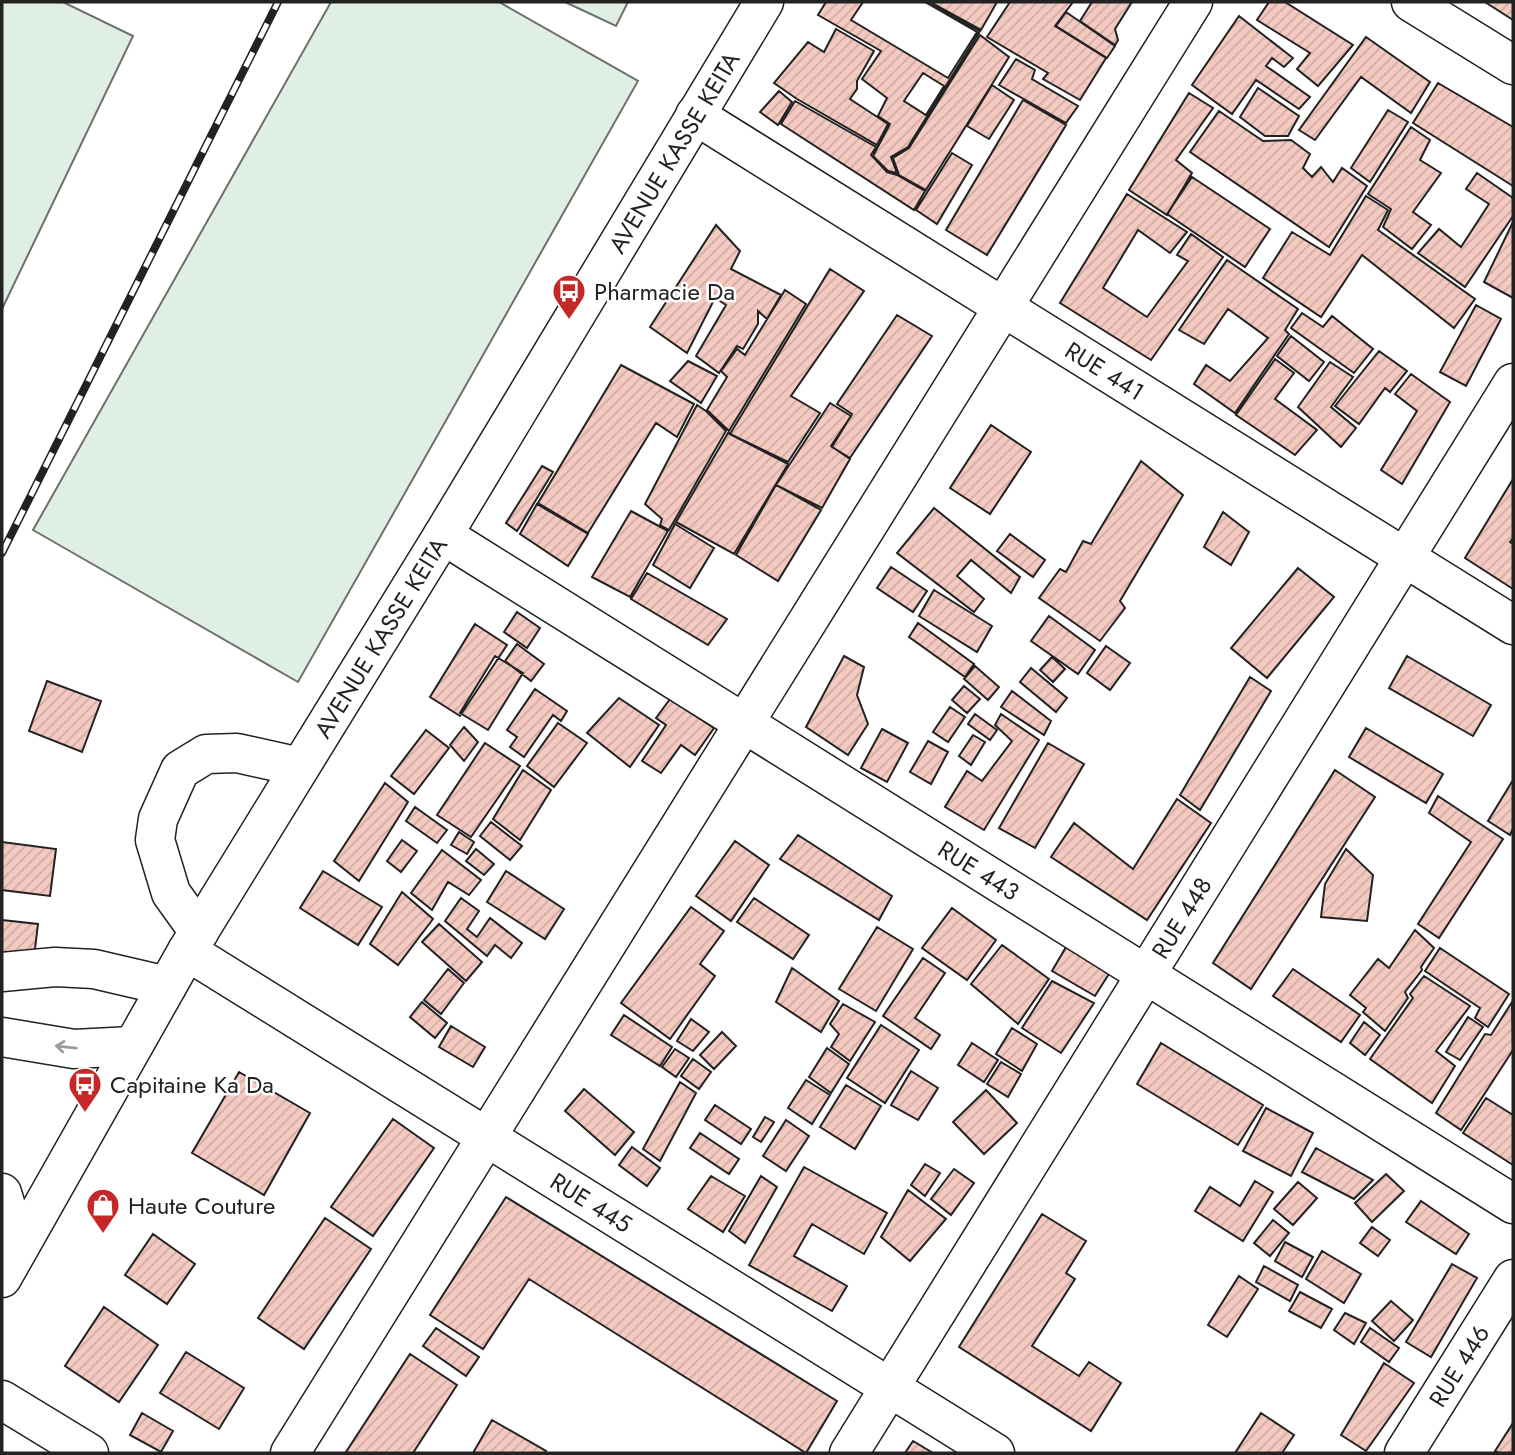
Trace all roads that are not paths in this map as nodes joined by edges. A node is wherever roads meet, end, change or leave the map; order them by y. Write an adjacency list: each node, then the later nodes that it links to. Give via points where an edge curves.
1 (764, 2): 5 (street, AVENUE KASSE KEITA)
2 (1194, 2): 6 (street)
3 (1411, 2): 4 (street)
4 (1513, 65)
5 (695, 115): 6 (street, RUE 441); 8 (street, AVENUE KASSE KEITA)
6 (1003, 307): 9 (street, RUE 441); 11 (street)
7 (1513, 383): 9 (street, RUE 448)
8 (443, 535): 11 (street, RUE 443); 12 (street, AVENUE KASSE KEITA)
9 (1405, 557): 10 (street, RUE 441); 15 (street, RUE 448)
10 (1513, 625)
11 (744, 723): 15 (street, RUE 443); 19 (street)
12 (300, 767): 13 (street, AVENUE KASSE KEITA); 13 (street, via 237,752 206,754 180,770 158,819 155,840 171,893)
13 (193, 941): 16 (street, AVENUE KASSE KEITA); 19 (street, RUE 445)
14 (2, 972): 16 (street, via 93,969)
15 (1146, 975): 21 (street, RUE 443); 24 (street, RUE 448)
16 (167, 986): 18 (street, AVENUE KASSE KEITA)
17 (2, 1037): 18 (street, one-way to 17, via 74,1049)
18 (132, 1046): 22 (street, AVENUE KASSE KEITA)
19 (487, 1136): 24 (street, RUE 445); 27 (street)
20 (2, 1193): 22 (street, via 8,1213)
21 (1513, 1204)
22 (7, 1267)
23 (1513, 1279): 30 (street, RUE 446)
24 (889, 1388): 28 (street, RUE 448); 29 (street, RUE 445)
25 (2, 1400): 26 (street)
26 (89, 1453)
27 (290, 1453)
28 (849, 1453)
29 (995, 1453)
30 (1404, 1453)

